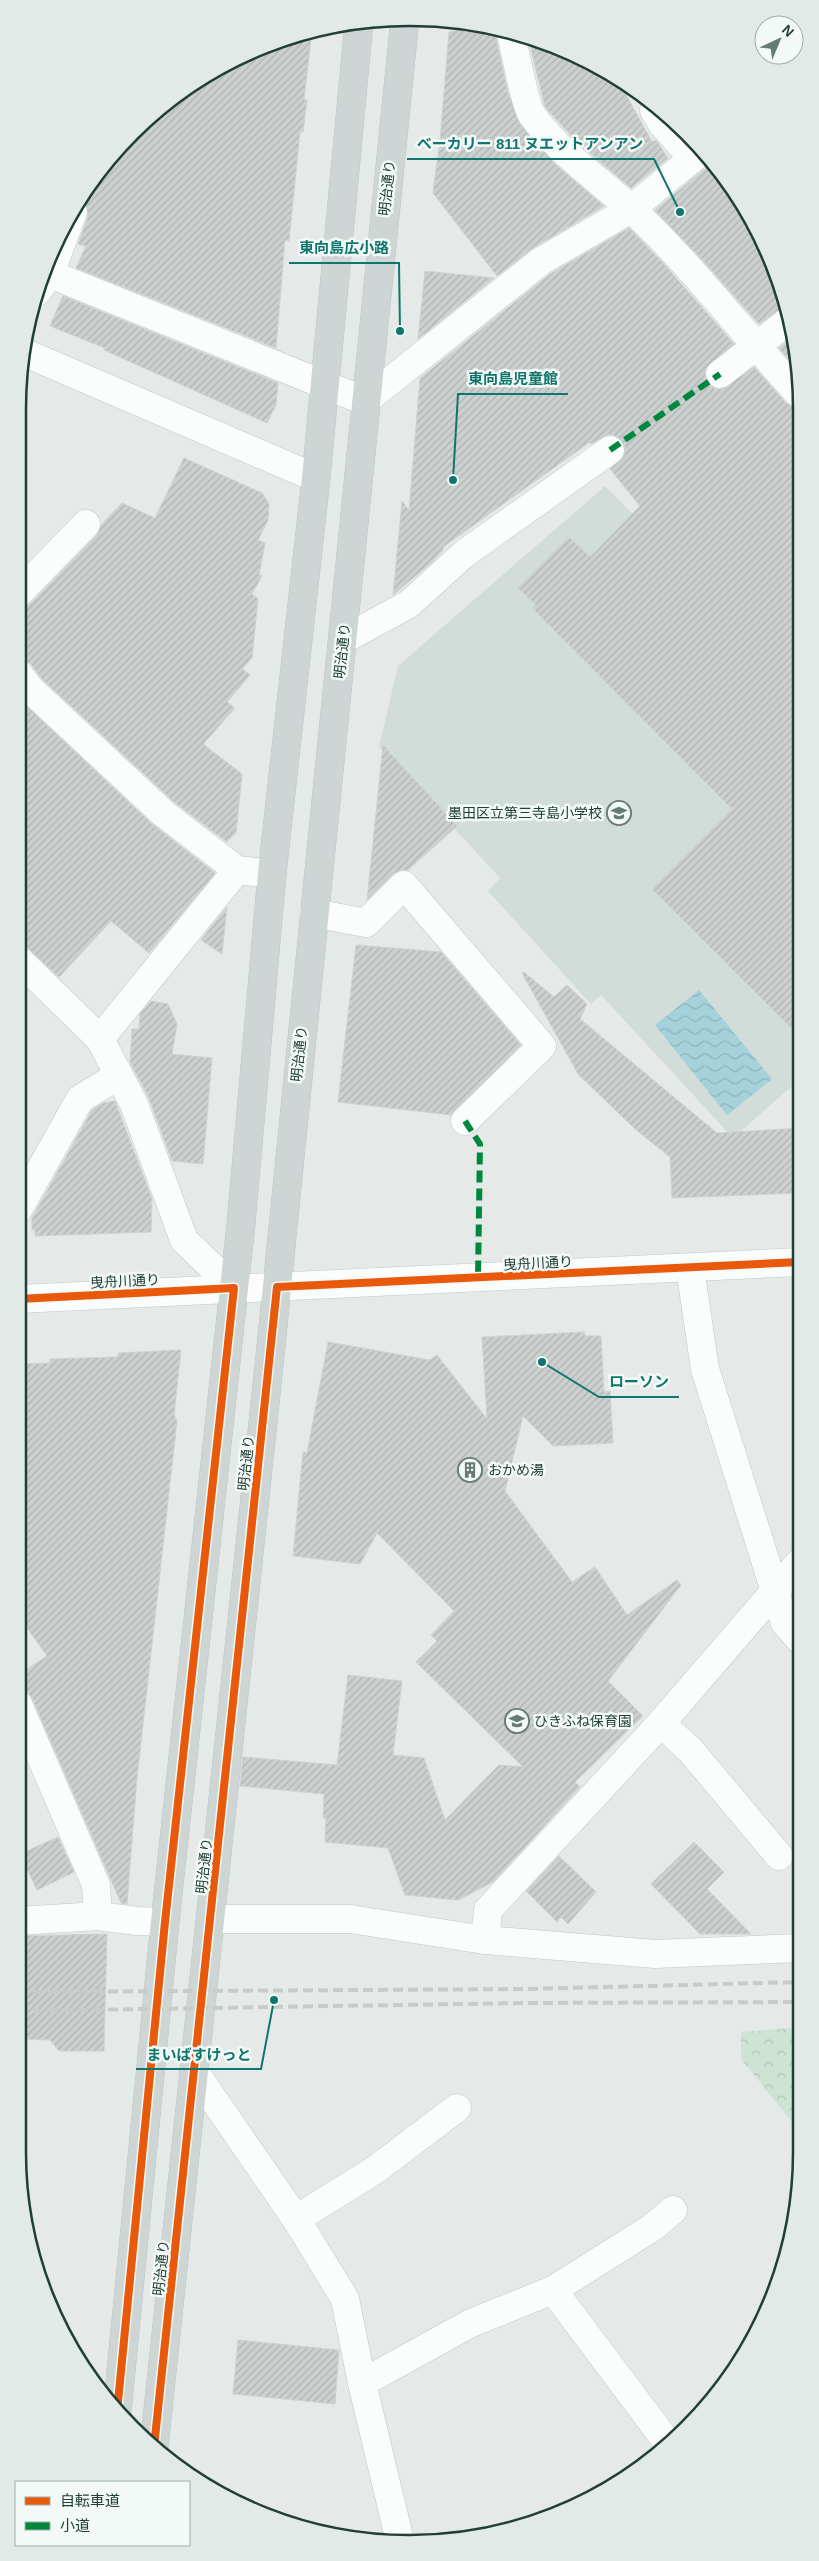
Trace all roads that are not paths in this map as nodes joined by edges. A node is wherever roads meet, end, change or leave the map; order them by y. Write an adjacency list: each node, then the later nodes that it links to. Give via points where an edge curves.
1 (404, 26): 15 (main road, 明治通り)
2 (358, 30): 13 (main road)
3 (512, 40): 7 (street, via 530,113 560,148)
4 (659, 118): 5 (street)
5 (680, 139)
6 (696, 155): 7 (street)
7 (631, 208): 10 (street, via 692,271); 15 (street, via 541,261)
8 (48, 284): 13 (street)
9 (783, 325): 10 (street)
10 (755, 347): 12 (street); 14 (street)
11 (31, 355): 17 (street)
12 (720, 374)
13 (323, 385): 15 (street); 17 (main road)
14 (792, 387)
15 (365, 401): 20 (main road, 明治通り)
16 (610, 450): 20 (street, via 464,554 409,604)
17 (316, 478): 23 (main road)
18 (86, 524): 19 (street)
19 (26, 586)
20 (343, 640): 24 (main road, 明治通り)
21 (26, 684): 22 (street, via 162,813)
22 (237, 870): 23 (street); 26 (street)
23 (272, 874): 33 (main road)
24 (314, 913): 28 (street, via 366,923 404,885 542,1046); 32 (main road, 明治通り)
25 (26, 967): 26 (street)
26 (100, 1039): 27 (street)
27 (118, 1076): 29 (street, via 80,1099); 33 (street, via 134,1104 184,1240)
28 (465, 1121)
29 (26, 1196)
30 (793, 1262): 31 (street, 曳舟川通り)
31 (690, 1268): 32 (street, 曳舟川通り); 36 (street, via 705,1369)
32 (277, 1287): 33 (street, 曳舟川通り); 42 (main road, 明治通り)
33 (234, 1288): 34 (street, 曳舟川通り); 44 (main road)
34 (26, 1299)
35 (793, 1571): 36 (street)
36 (775, 1593): 37 (street, via 785,1623); 39 (street)
37 (793, 1633)
38 (26, 1722): 41 (street, via 96,1884)
39 (661, 1723): 40 (street, via 691,1752); 45 (street, via 488,1910)
40 (779, 1856)
41 (98, 1916): 43 (street); 44 (street)
42 (211, 1919): 45 (street, via 350,1919); 47 (main road, 明治通り)
43 (26, 1921)
44 (165, 1922): 53 (main road)
45 (485, 1940): 46 (street, via 655,1954)
46 (793, 1948)
47 (194, 2071): 50 (street); 54 (main road, 明治通り)
48 (457, 2108): 50 (street, via 375,2170)
49 (674, 2210): 51 (street)
50 (296, 2219): 52 (street, via 345,2299)
51 (553, 2290): 52 (street, via 471,2323); 55 (street)
52 (362, 2383): 56 (street)
53 (117, 2399)
54 (155, 2438)
55 (664, 2438)
56 (398, 2535)

